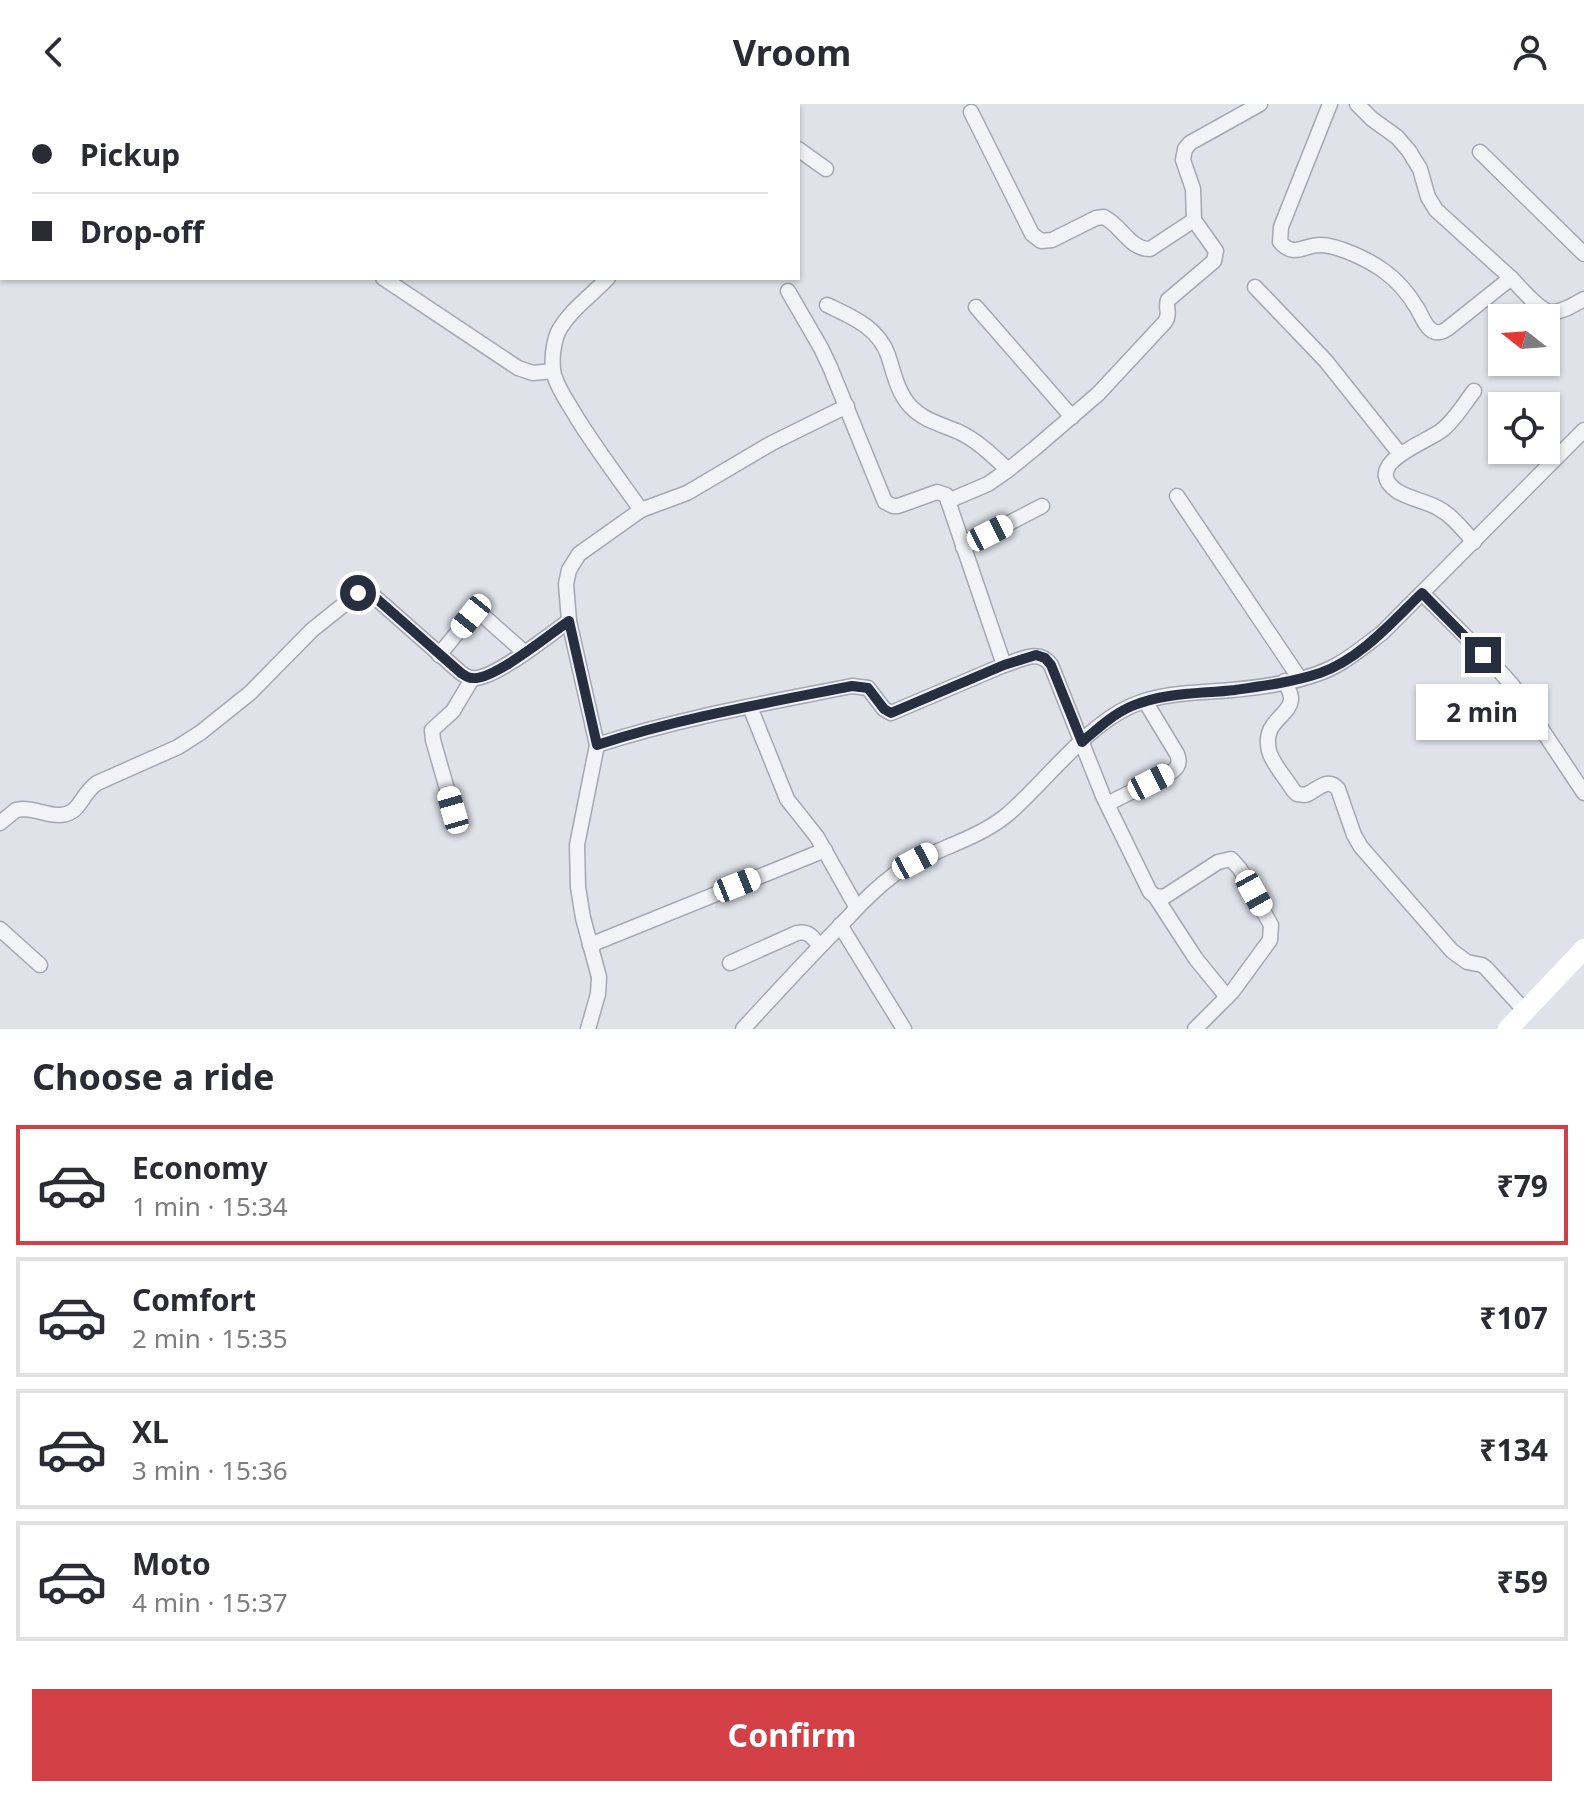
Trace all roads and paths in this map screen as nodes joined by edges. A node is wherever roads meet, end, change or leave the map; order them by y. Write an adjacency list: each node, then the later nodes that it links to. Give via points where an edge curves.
1 (1260, 104): 8 (street, via 1185,149)
2 (1330, 104): 10 (street, via 1281,227 1285,248 1333,247 1380,268 1401,285 1436,332)
3 (1357, 104): 10 (street, via 1409,151 1436,210)
4 (971, 112): 8 (street, via 1036,239 1049,241 1104,217 1136,247 1150,249)
5 (800, 150): 7 (street)
6 (1480, 152): 9 (street)
7 (826, 169)
8 (1194, 220): 21 (street, via 1216,251 1214,261 1168,300 1165,322)
9 (1584, 254)
10 (1511, 278): 15 (street, via 1545,311 1561,311)
11 (386, 280): 18 (street, via 518,368)
12 (606, 280): 18 (street, via 559,330)
13 (1255, 287): 23 (street, via 1325,360)
14 (788, 291): 20 (street)
15 (1584, 299)
16 (827, 305): 24 (street, via 858,320 881,340 897,386 911,407 972,439)
17 (976, 307): 21 (street)
18 (553, 371): 28 (street, via 589,438)
19 (1474, 391): 23 (street, via 1440,432)
20 (847, 406): 26 (street, via 885,502 898,506 937,492); 28 (street, via 687,493)
21 (1072, 417): 24 (street)
22 (1584, 430): 29 (street)
23 (1400, 454): 29 (street, via 1387,470 1394,488 1446,513)
24 (1008, 470): 26 (street)
25 (1177, 496): 37 (street)
26 (948, 501): 30 (street)
27 (1042, 506): 30 (street)
28 (641, 510): 32 (street, via 575,560 566,584)
29 (1474, 542): 31 (street)
30 (963, 547): 35 (street)
31 (1422, 593): 37 (street, via 1360,649 1331,668); 42 (street, via 1513,686)
32 (569, 621): 33 (street); 41 (street)
33 (524, 652): 34 (street, via 479,612); 36 (street, via 498,671)
34 (439, 655): 36 (street); 45 (street, via 362,590 200,733 97,783 66,816 23,809)
35 (1004, 665): 39 (street, via 891,713 860,686); 40 (street, via 1036,655 1048,660)
36 (472, 679): 44 (street, via 453,711 432,730)
37 (1292, 680): 38 (street); 57 (street, via 1291,700 1271,728 1269,751 1293,790 1309,795 1324,784 1335,785 1361,847 1452,951 1486,968)
38 (1145, 701): 40 (street, via 1117,714); 43 (street, via 1179,763)
39 (750, 707): 41 (street); 46 (street, via 787,799)
40 (1082, 742): 43 (street); 48 (street, via 1008,814 915,861)
41 (597, 745): 51 (street, via 577,845 578,887)
42 (1584, 793)
43 (1107, 804): 47 (street)
44 (453, 810)
45 (0, 823)
46 (825, 850): 48 (street); 51 (street)
47 (1155, 896): 56 (street); 56 (street, via 1169,895 1225,859 1240,869 1272,932)
48 (857, 908): 49 (street)
49 (840, 925): 52 (street); 60 (street)
50 (0, 929): 55 (street)
51 (590, 945): 58 (street, via 600,985)
52 (819, 945): 54 (street, via 806,932 797,933); 59 (street)
53 (1584, 949): 57 (main road)
54 (730, 963)
55 (40, 965)
56 (1227, 997): 61 (street)
57 (1525, 1011): 62 (main road)
58 (588, 1029)
59 (743, 1029)
60 (904, 1029)
61 (1195, 1029)
62 (1508, 1029)

